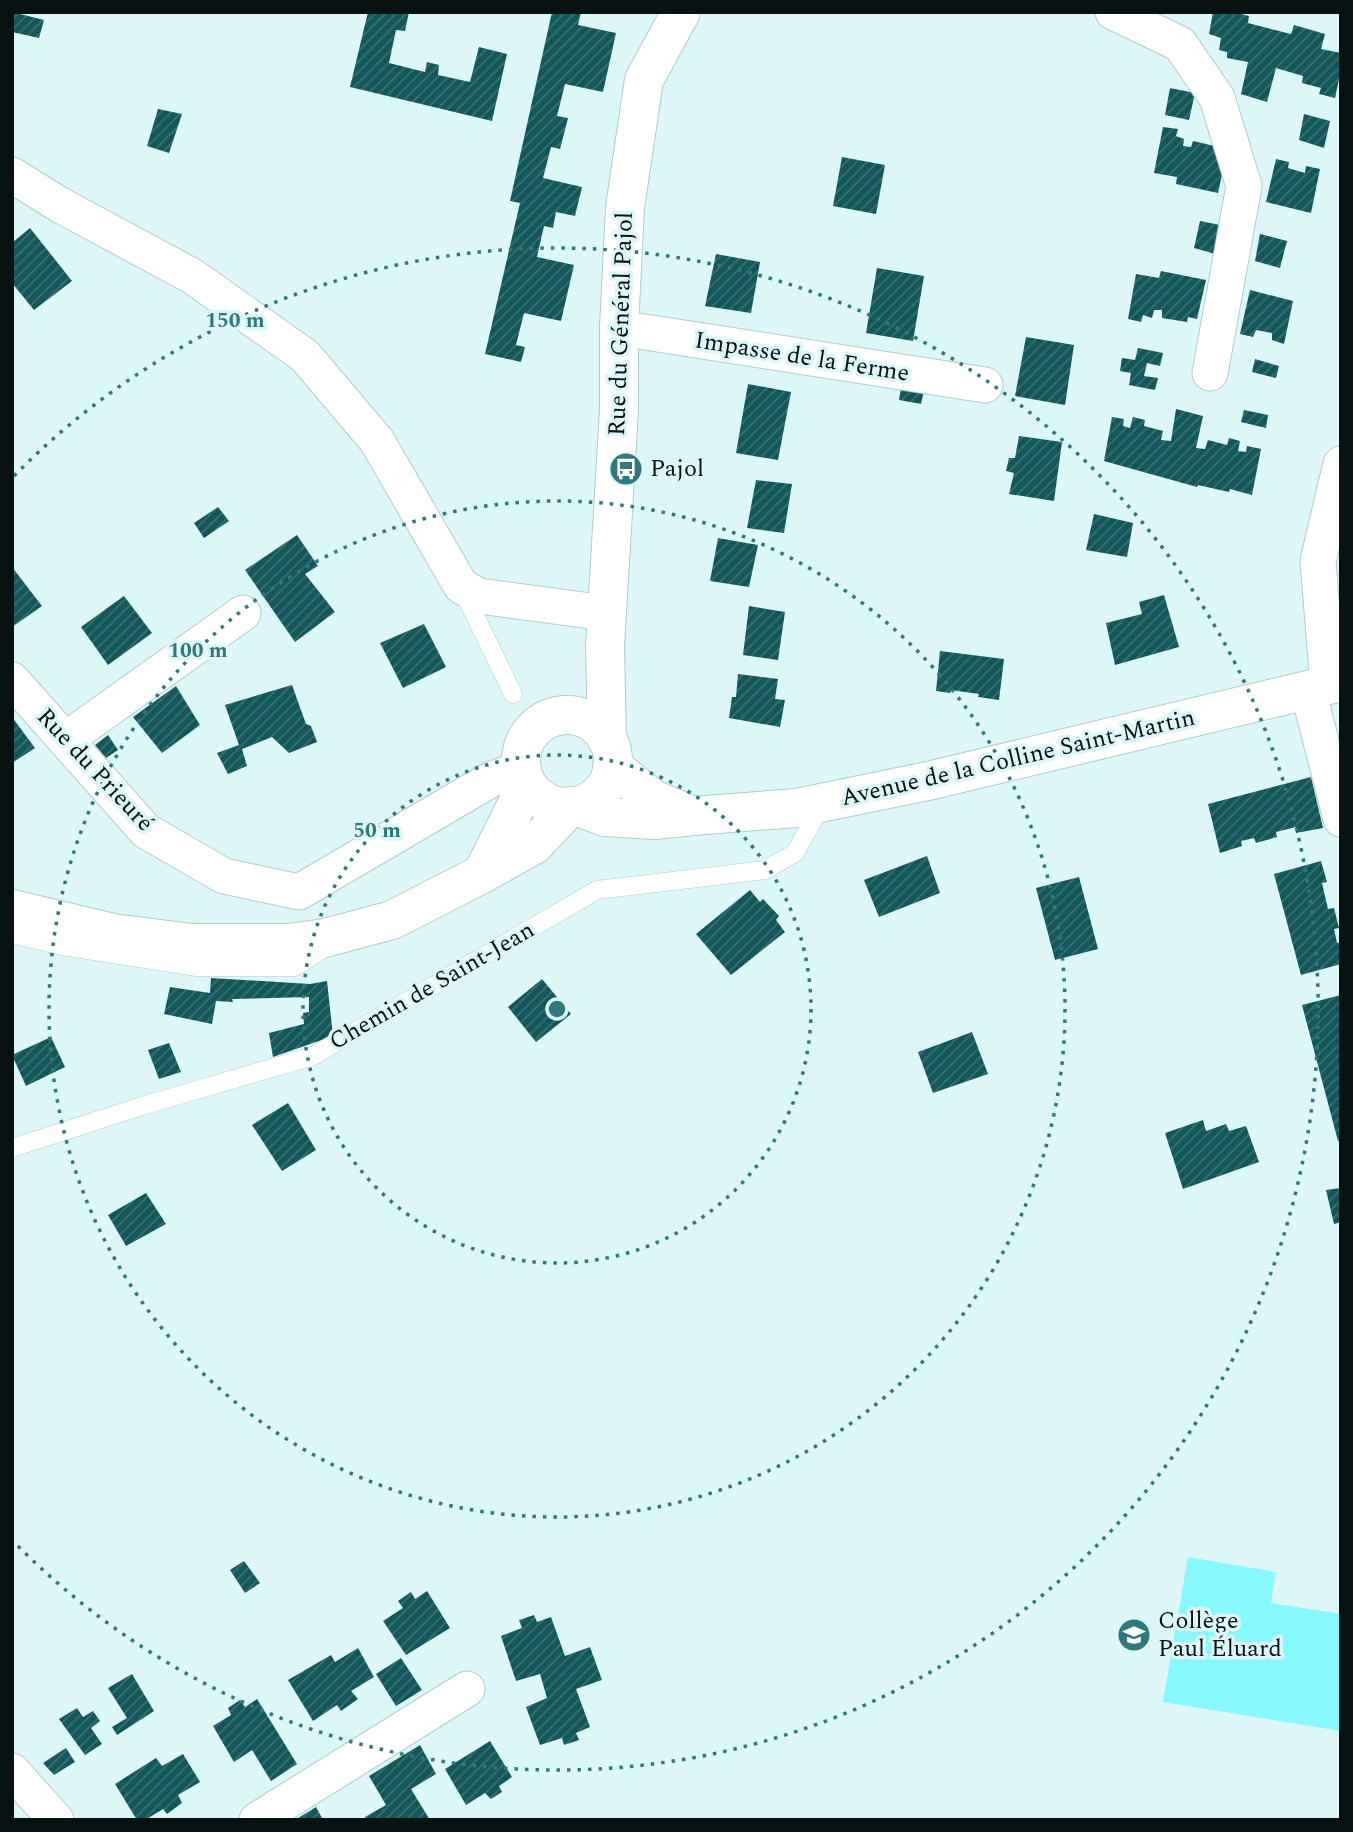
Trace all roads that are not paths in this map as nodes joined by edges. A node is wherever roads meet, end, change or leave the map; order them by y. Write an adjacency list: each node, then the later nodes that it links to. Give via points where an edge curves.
1 (681, 12): 4 (street, Rue du Général Pajol, via 644,80 625,207)
2 (1113, 12): 5 (street, via 1180,44 1217,98 1244,186)
3 (12, 174): 8 (street, via 192,276 305,356 377,441)
4 (619, 328): 6 (street, Impasse de la Ferme); 10 (street, Rue du Général Pajol, via 619,410)
5 (1210, 373)
6 (985, 386)
7 (1341, 464): 12 (street, via 1318,561)
8 (461, 586): 10 (street, via 479,596); 13 (lane)
9 (243, 613): 15 (street)
10 (605, 629): 14 (street, Rue du Général Pajol); 16 (street, Rue du Général Pajol)
11 (12, 680): 15 (street, Rue du Prieuré)
12 (1325, 686): 18 (street, Avenue de la Colline Saint-Martin); 21 (street)
13 (513, 694)
14 (568, 715): 16 (street, via 593,723 603,733); 17 (street, via 536,726 529,735 522,750)
15 (65, 740): 17 (street, Rue du Prieuré, via 146,831 224,876 299,892 492,779)
16 (609, 753): 19 (street, via 606,785 590,801); 20 (street, Avenue de la Colline Saint-Martin, via 653,799)
17 (524, 777): 19 (street, via 533,793 549,803); 22 (street)
18 (822, 803): 20 (street, Avenue de la Colline Saint-Martin); 26 (lane, Chemin de Saint-Jean, via 795,853 765,870 597,890 313,1056)
19 (574, 806): 20 (street, Avenue de la Colline Saint-Martin, via 605,817 654,820); 22 (street, via 534,845)
20 (693, 816)
21 (1341, 818)
22 (482, 874): 24 (street, via 392,920)
23 (12, 909): 24 (street, via 113,933 192,943 288,943)
24 (353, 930): 25 (lane, via 295,967 197,967)
25 (12, 934)
26 (12, 1147)
27 (467, 1689): 30 (street)
28 (12, 1771): 29 (street)
29 (56, 1820)
30 (257, 1820)

